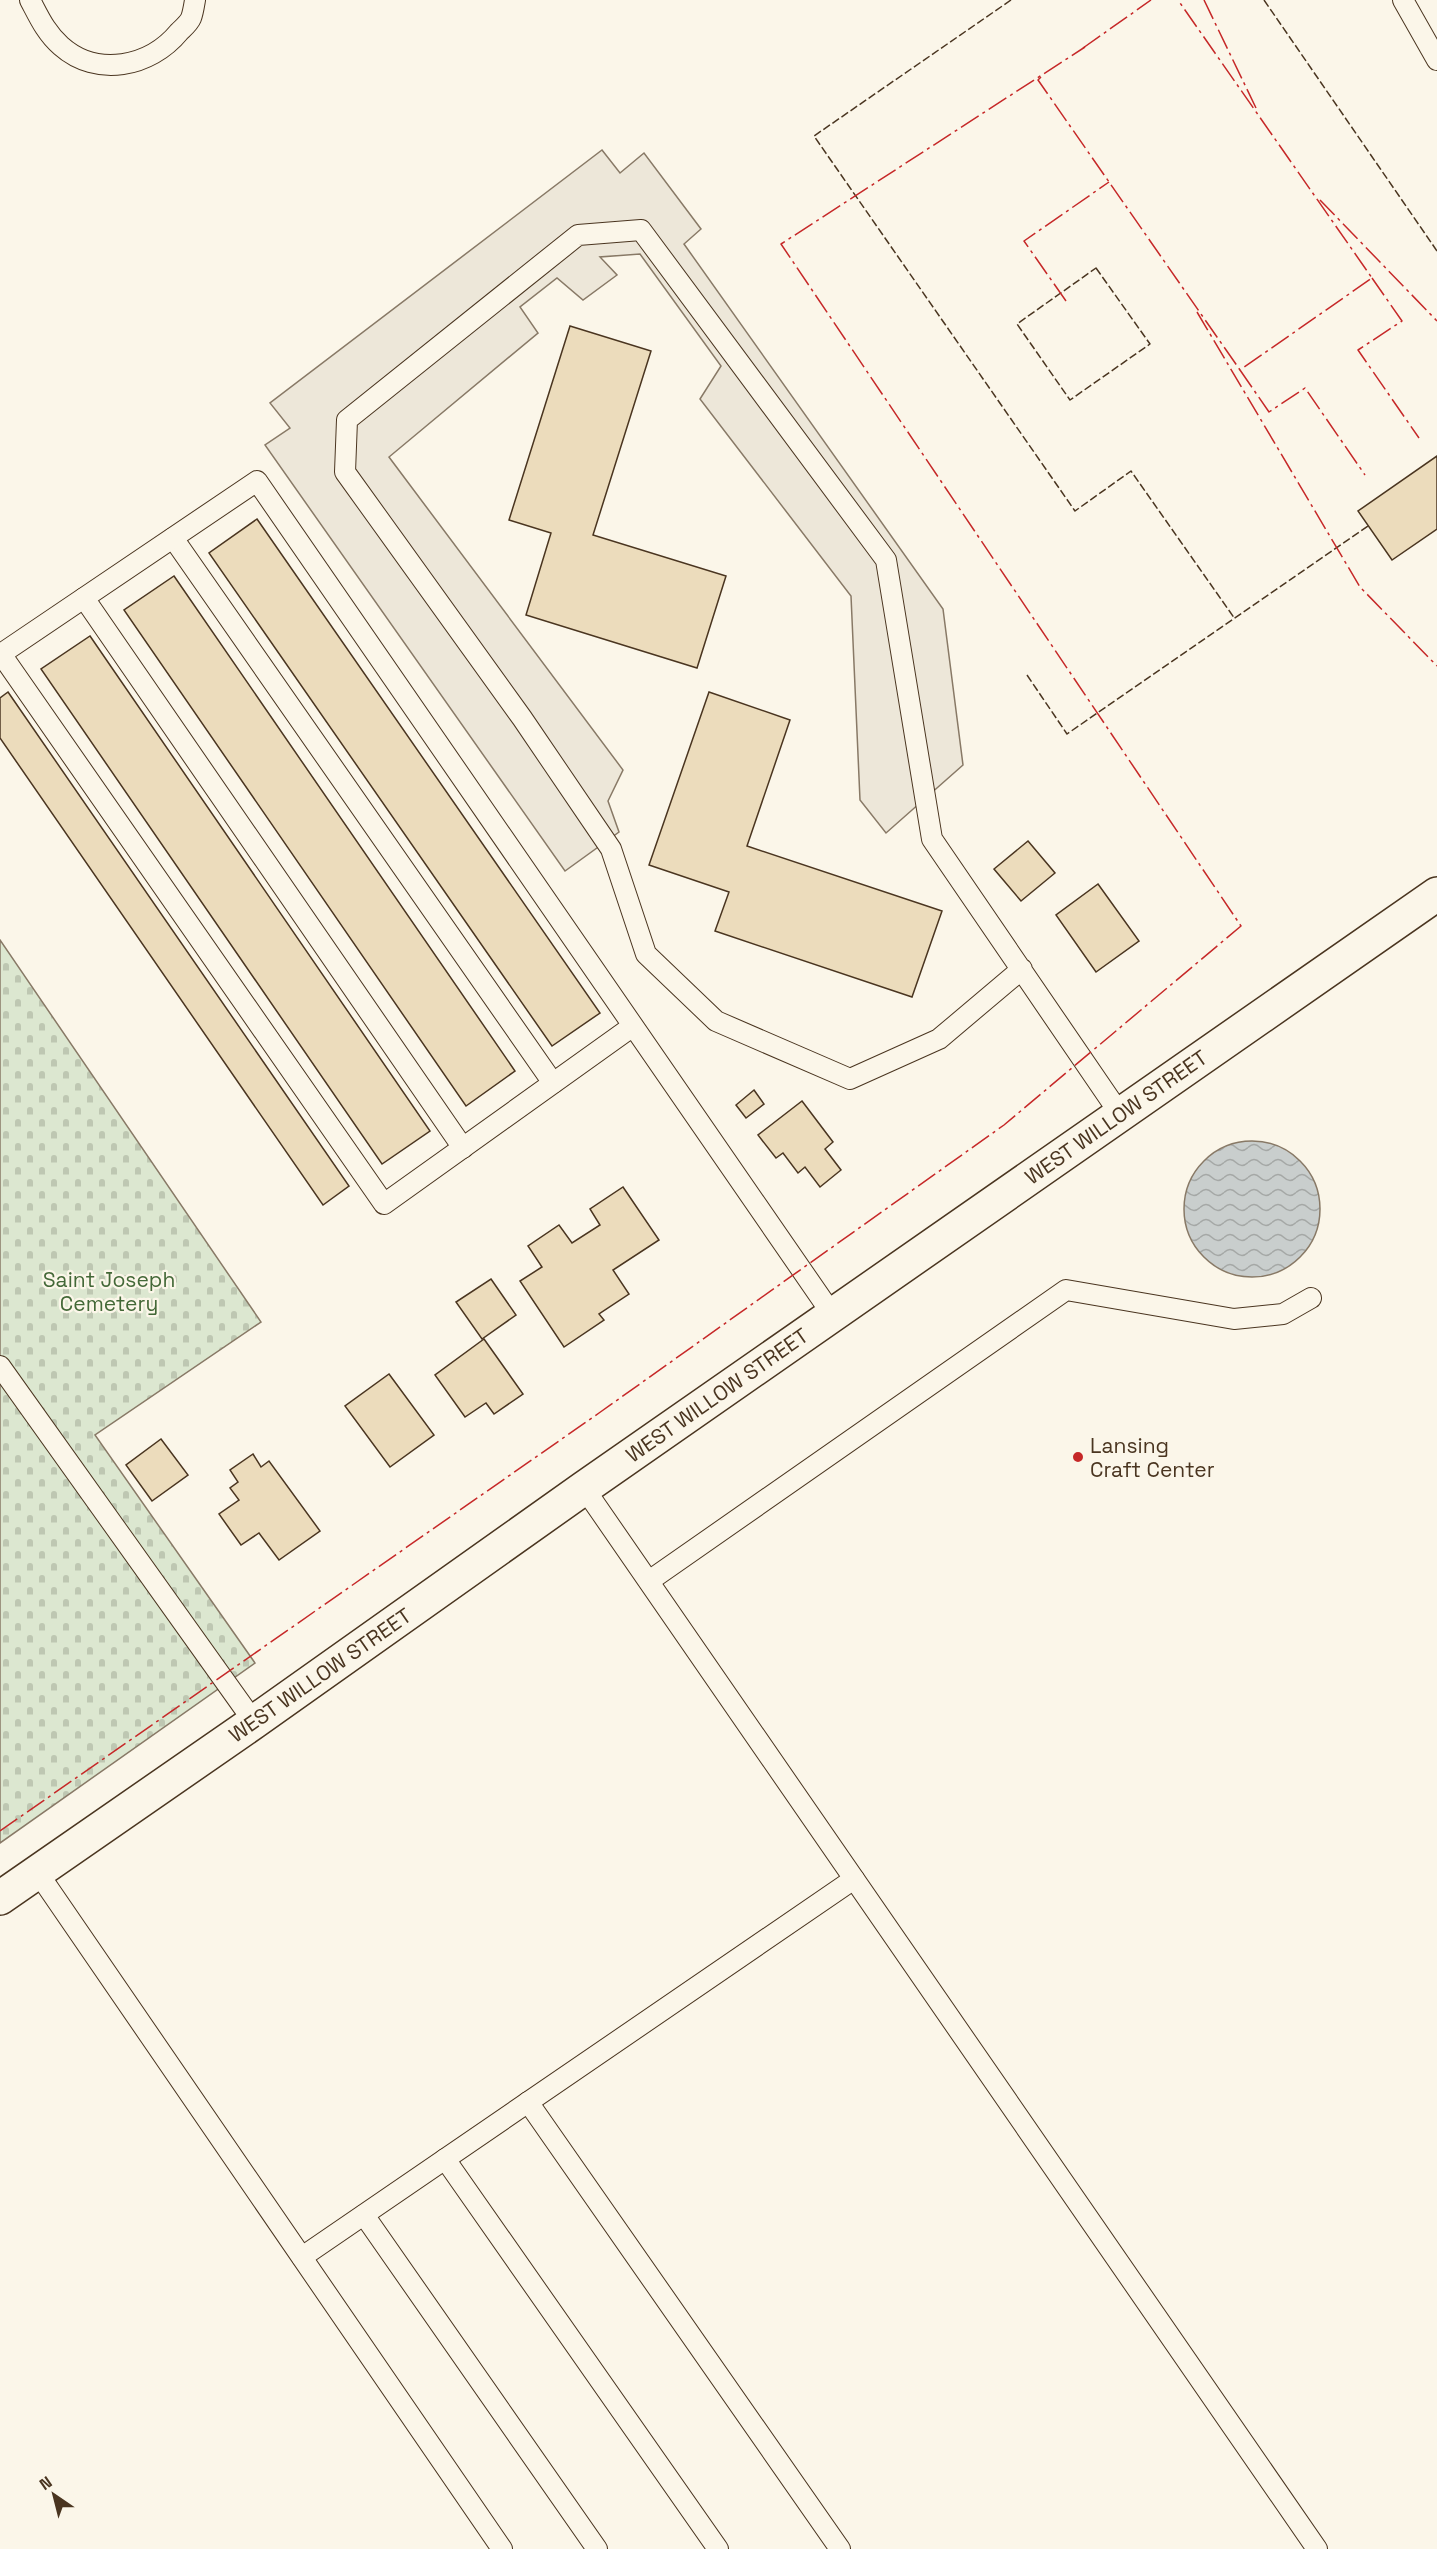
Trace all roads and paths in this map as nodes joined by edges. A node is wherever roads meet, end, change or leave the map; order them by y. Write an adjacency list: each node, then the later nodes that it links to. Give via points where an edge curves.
1 (30, 0): 2 (lane, via 42,25 62,46 83,59 112,65 141,61 169,44 191,19)
2 (195, 0)
3 (1402, 0): 4 (lane)
4 (1437, 60)
5 (172, 538): 6 (lane); 9 (lane, via 257,481); 10 (lane)
6 (84, 598): 12 (lane); 12 (lane, via 1,654 7,664 384,1204)
7 (1437, 894): 11 (street, WEST WILLOW STREET)
8 (1022, 969): 8 (lane, via 932,839 886,560 642,230 578,235 347,420 345,472 611,849 646,954 716,1022 850,1079 939,1039); 11 (lane)
9 (633, 1026): 10 (lane); 14 (lane)
10 (553, 1083): 12 (lane)
11 (1120, 1114): 14 (street, WEST WILLOW STREET)
12 (463, 1148)
13 (1311, 1298): 17 (lane, via 1283,1314 1234,1319 1066,1290)
14 (832, 1314): 16 (street, WEST WILLOW STREET)
15 (0, 1366): 18 (lane)
16 (584, 1488): 17 (lane); 18 (street, WEST WILLOW STREET)
17 (649, 1581): 20 (lane)
18 (254, 1722): 19 (street, WEST WILLOW STREET)
19 (38, 1873): 21 (street, WEST WILLOW STREET); 25 (lane)
20 (854, 1879): 22 (lane); 30 (lane)
21 (0, 1898)
22 (528, 2102): 23 (lane); 29 (lane)
23 (445, 2159): 24 (lane); 28 (lane)
24 (364, 2215): 25 (lane); 27 (lane)
25 (302, 2257): 26 (lane)
26 (502, 2549)
27 (597, 2549)
28 (718, 2549)
29 (840, 2549)
30 (1317, 2549)

